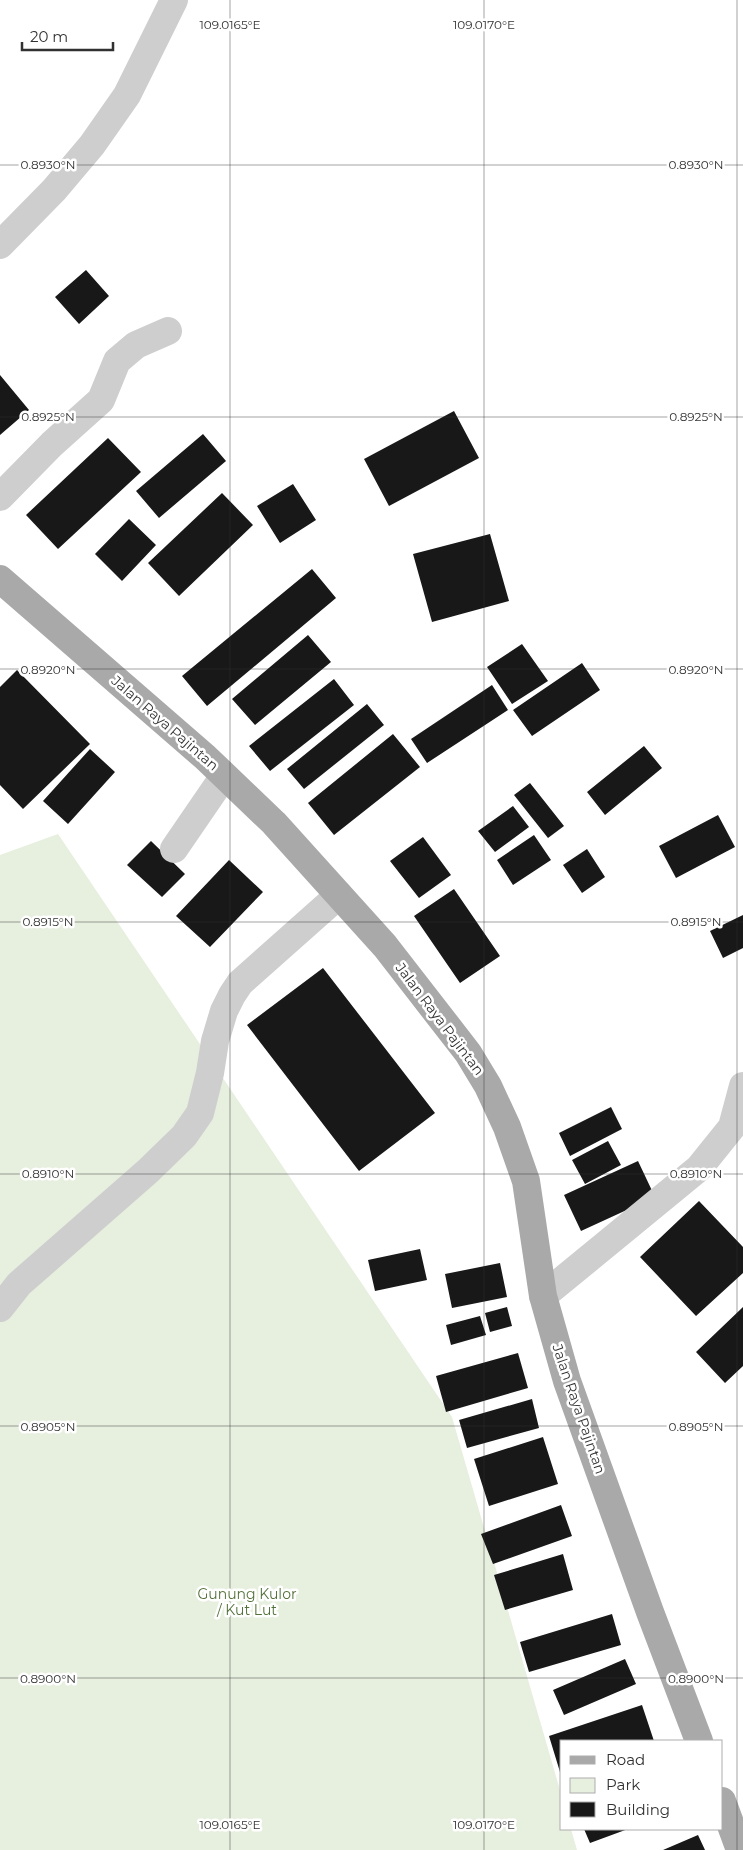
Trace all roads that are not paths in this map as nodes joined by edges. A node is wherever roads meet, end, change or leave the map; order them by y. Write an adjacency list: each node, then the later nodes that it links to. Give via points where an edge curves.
1 (174, 0): 2 (street, via 128,95 54,190)
2 (0, 245)
3 (168, 331): 4 (street, via 136,345 117,360 101,400)
4 (0, 497)
5 (0, 579): 6 (main road, Jalan Raya Pajintan)
6 (224, 776): 7 (street); 8 (main road, Jalan Raya Pajintan, via 274,823)
7 (174, 849)
8 (339, 895): 10 (main road, Jalan Raya Pajintan, via 416,985 468,1053 488,1086 526,1181); 11 (street, via 240,983 232,995 215,1041 200,1113 184,1136 19,1284)
9 (742, 1086): 10 (street, via 732,1128 699,1168)
10 (543, 1296): 12 (main road, Jalan Raya Pajintan, via 567,1381)
11 (0, 1308)
12 (699, 1740)
13 (723, 1804): 14 (main road)
14 (740, 1850)

